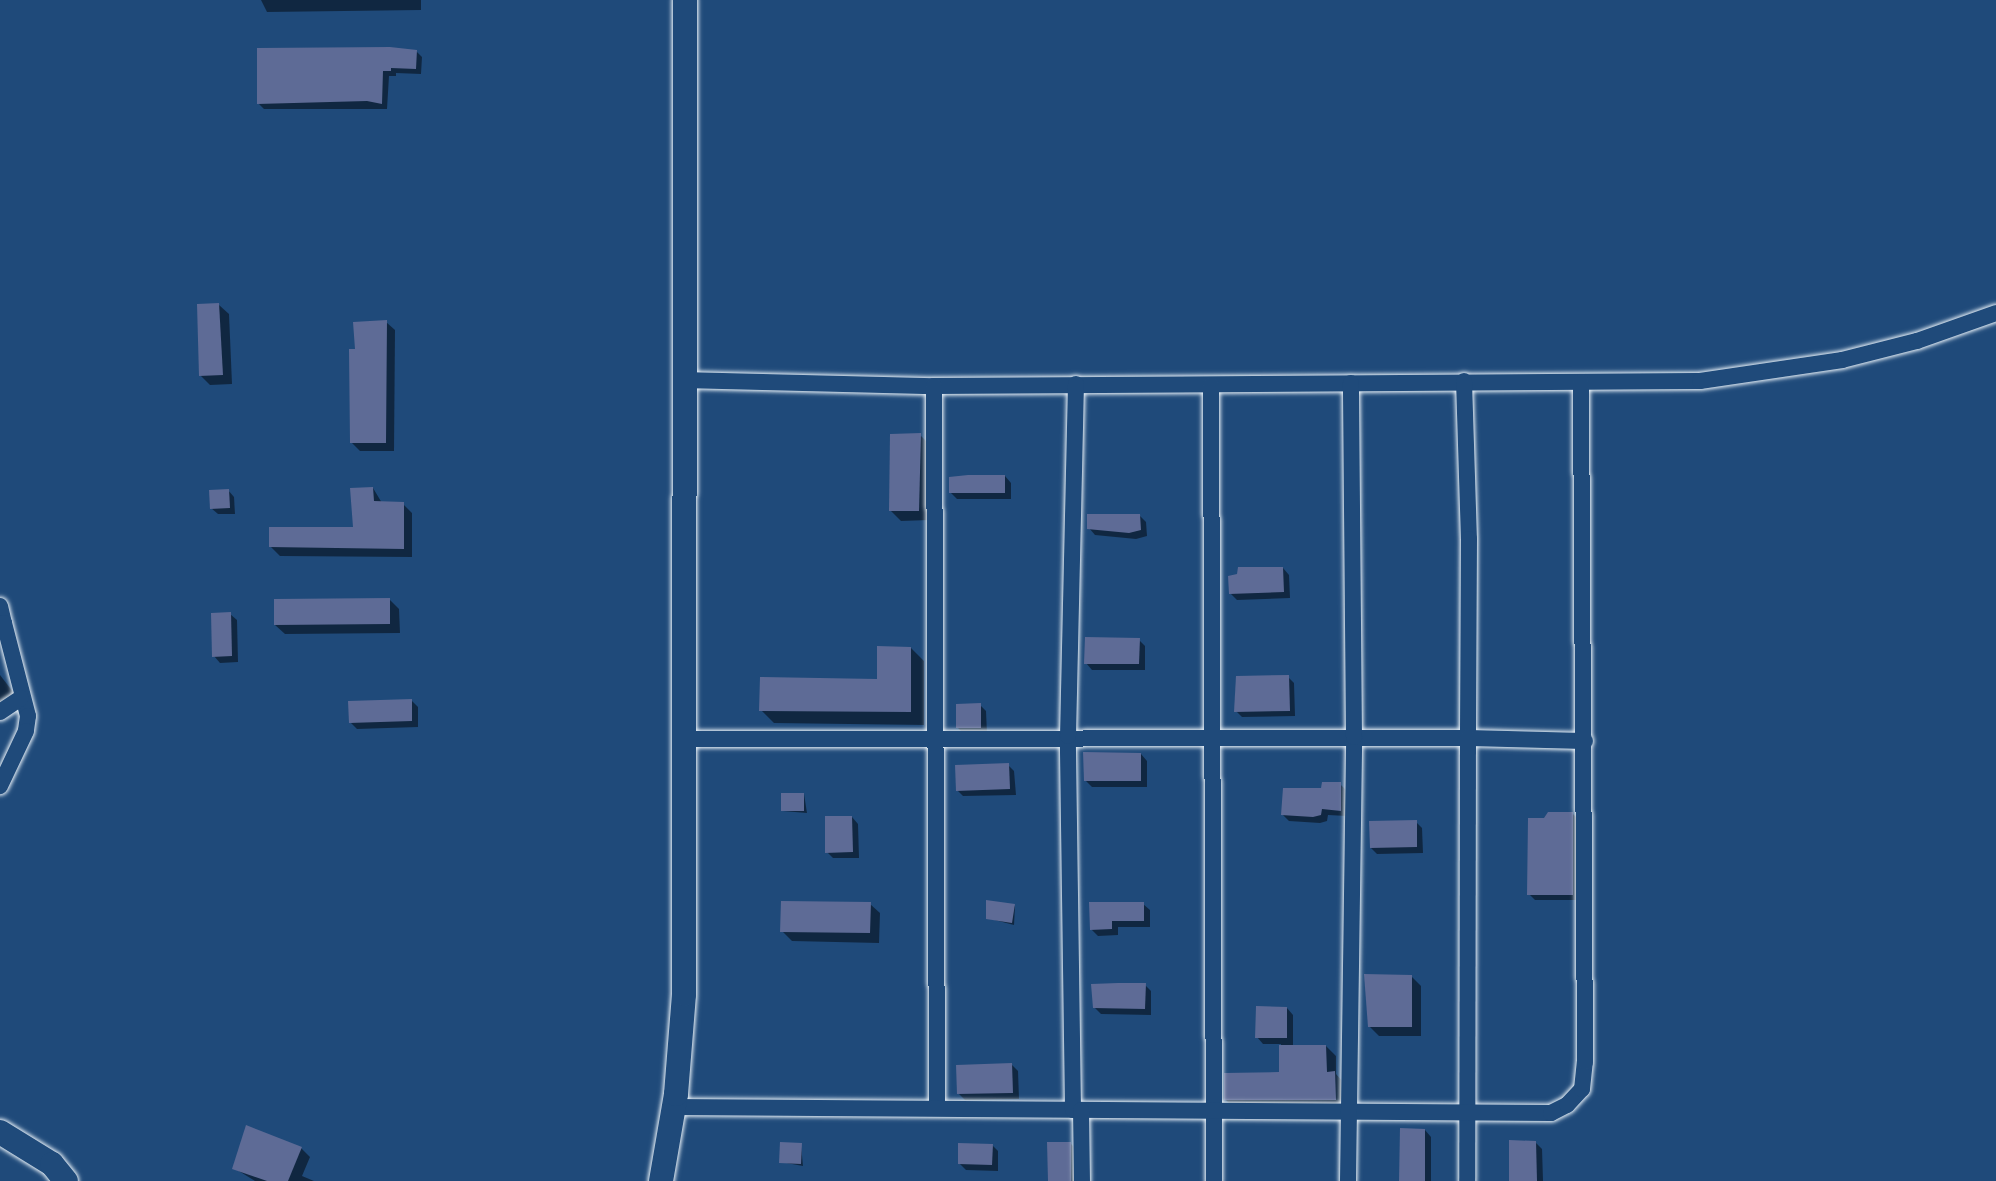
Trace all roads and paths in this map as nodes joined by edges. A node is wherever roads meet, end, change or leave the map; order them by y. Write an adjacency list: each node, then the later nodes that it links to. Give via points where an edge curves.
1 (685, 0): 3 (main road)
2 (1996, 313): 5 (street, via 1917,341 1842,360 1737,379)
3 (682, 381): 9 (street); 19 (main road)
4 (1464, 381): 5 (street); 6 (street); 18 (street, via 1469,539)
5 (1581, 382): 20 (street)
6 (1351, 383): 8 (street); 17 (street)
7 (1076, 384): 8 (street); 9 (street); 14 (street)
8 (1211, 385): 15 (street)
9 (934, 386): 16 (street)
10 (0, 606): 11 (street)
11 (2, 624): 12 (street)
12 (21, 698): 13 (street); 21 (street, via 28,716 26,731)
13 (0, 712)
14 (1068, 736): 15 (street); 16 (street); 24 (street)
15 (1213, 736): 17 (street); 27 (street)
16 (934, 737): 19 (street); 23 (street)
17 (1354, 737): 18 (street); 25 (street)
18 (1468, 738): 20 (street); 26 (street)
19 (682, 739): 22 (main road, via 684,994)
20 (1585, 741): 26 (street, via 1582,1089 1551,1113)
21 (0, 786)
22 (674, 1107): 23 (street); 30 (main road)
23 (937, 1108): 24 (street)
24 (1077, 1110): 27 (street); 31 (street)
25 (1347, 1110): 26 (street); 27 (street); 33 (street)
26 (1468, 1110): 34 (street)
27 (1213, 1111): 32 (street)
28 (0, 1132): 29 (main road, via 52,1164)
29 (66, 1181)
30 (661, 1181)
31 (1083, 1181)
32 (1214, 1181)
33 (1347, 1181)
34 (1467, 1181)

